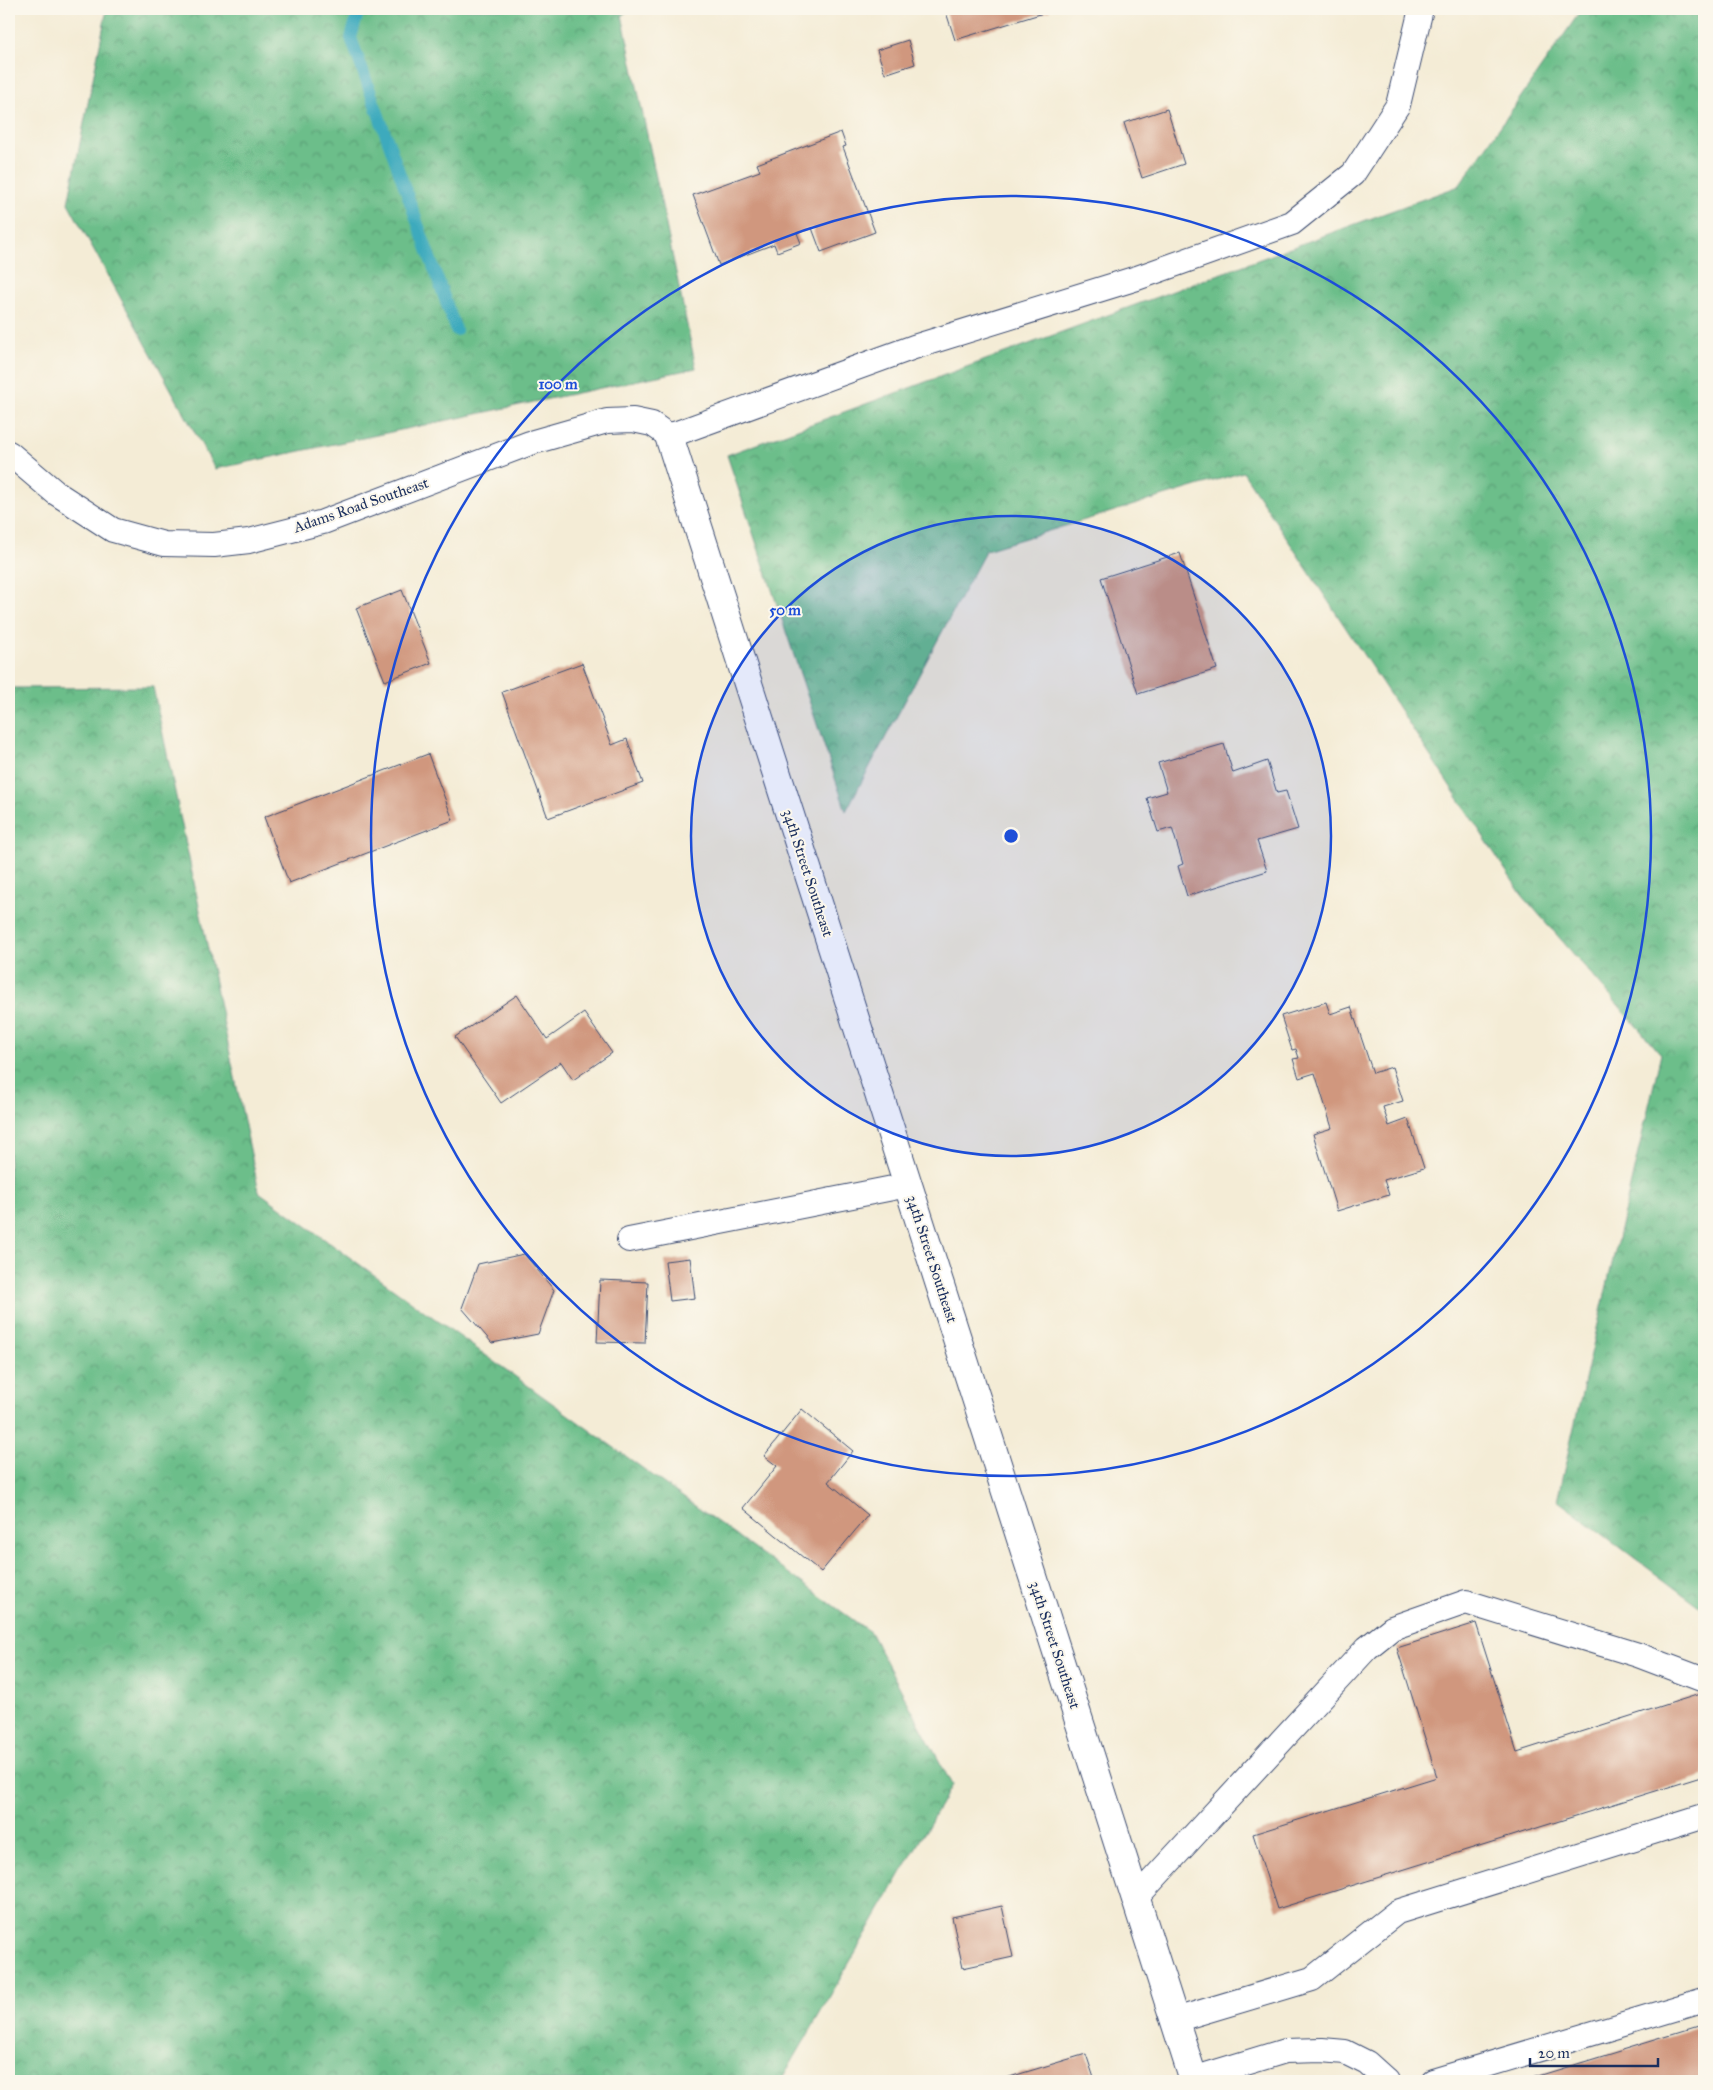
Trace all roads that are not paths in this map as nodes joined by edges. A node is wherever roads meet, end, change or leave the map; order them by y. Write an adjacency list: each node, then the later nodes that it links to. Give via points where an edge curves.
1 (1421, 9): 2 (lane, via 1398,105 1353,174 1292,223 1136,278 914,347)
2 (669, 436): 3 (lane, Adams Road Southeast, via 652,424 633,420 607,421 530,444 323,522 249,541 214,545 164,544 113,530 56,493); 4 (street, 34th Street Southeast)
3 (9, 453)
4 (908, 1185): 5 (lane); 8 (street, 34th Street Southeast)
5 (629, 1240)
6 (1704, 1680): 8 (lane, via 1638,1655 1466,1602 1392,1628 1367,1648)
7 (1704, 1816): 10 (lane, via 1397,1912 1312,1979)
8 (1136, 1898): 10 (street, 34th Street Southeast)
9 (1704, 2000): 13 (lane)
10 (1175, 2020): 11 (street, 34th Street Southeast)
11 (1194, 2080): 12 (lane, via 1285,2051 1322,2050 1345,2052 1367,2063)
12 (1387, 2081)
13 (1434, 2081)

